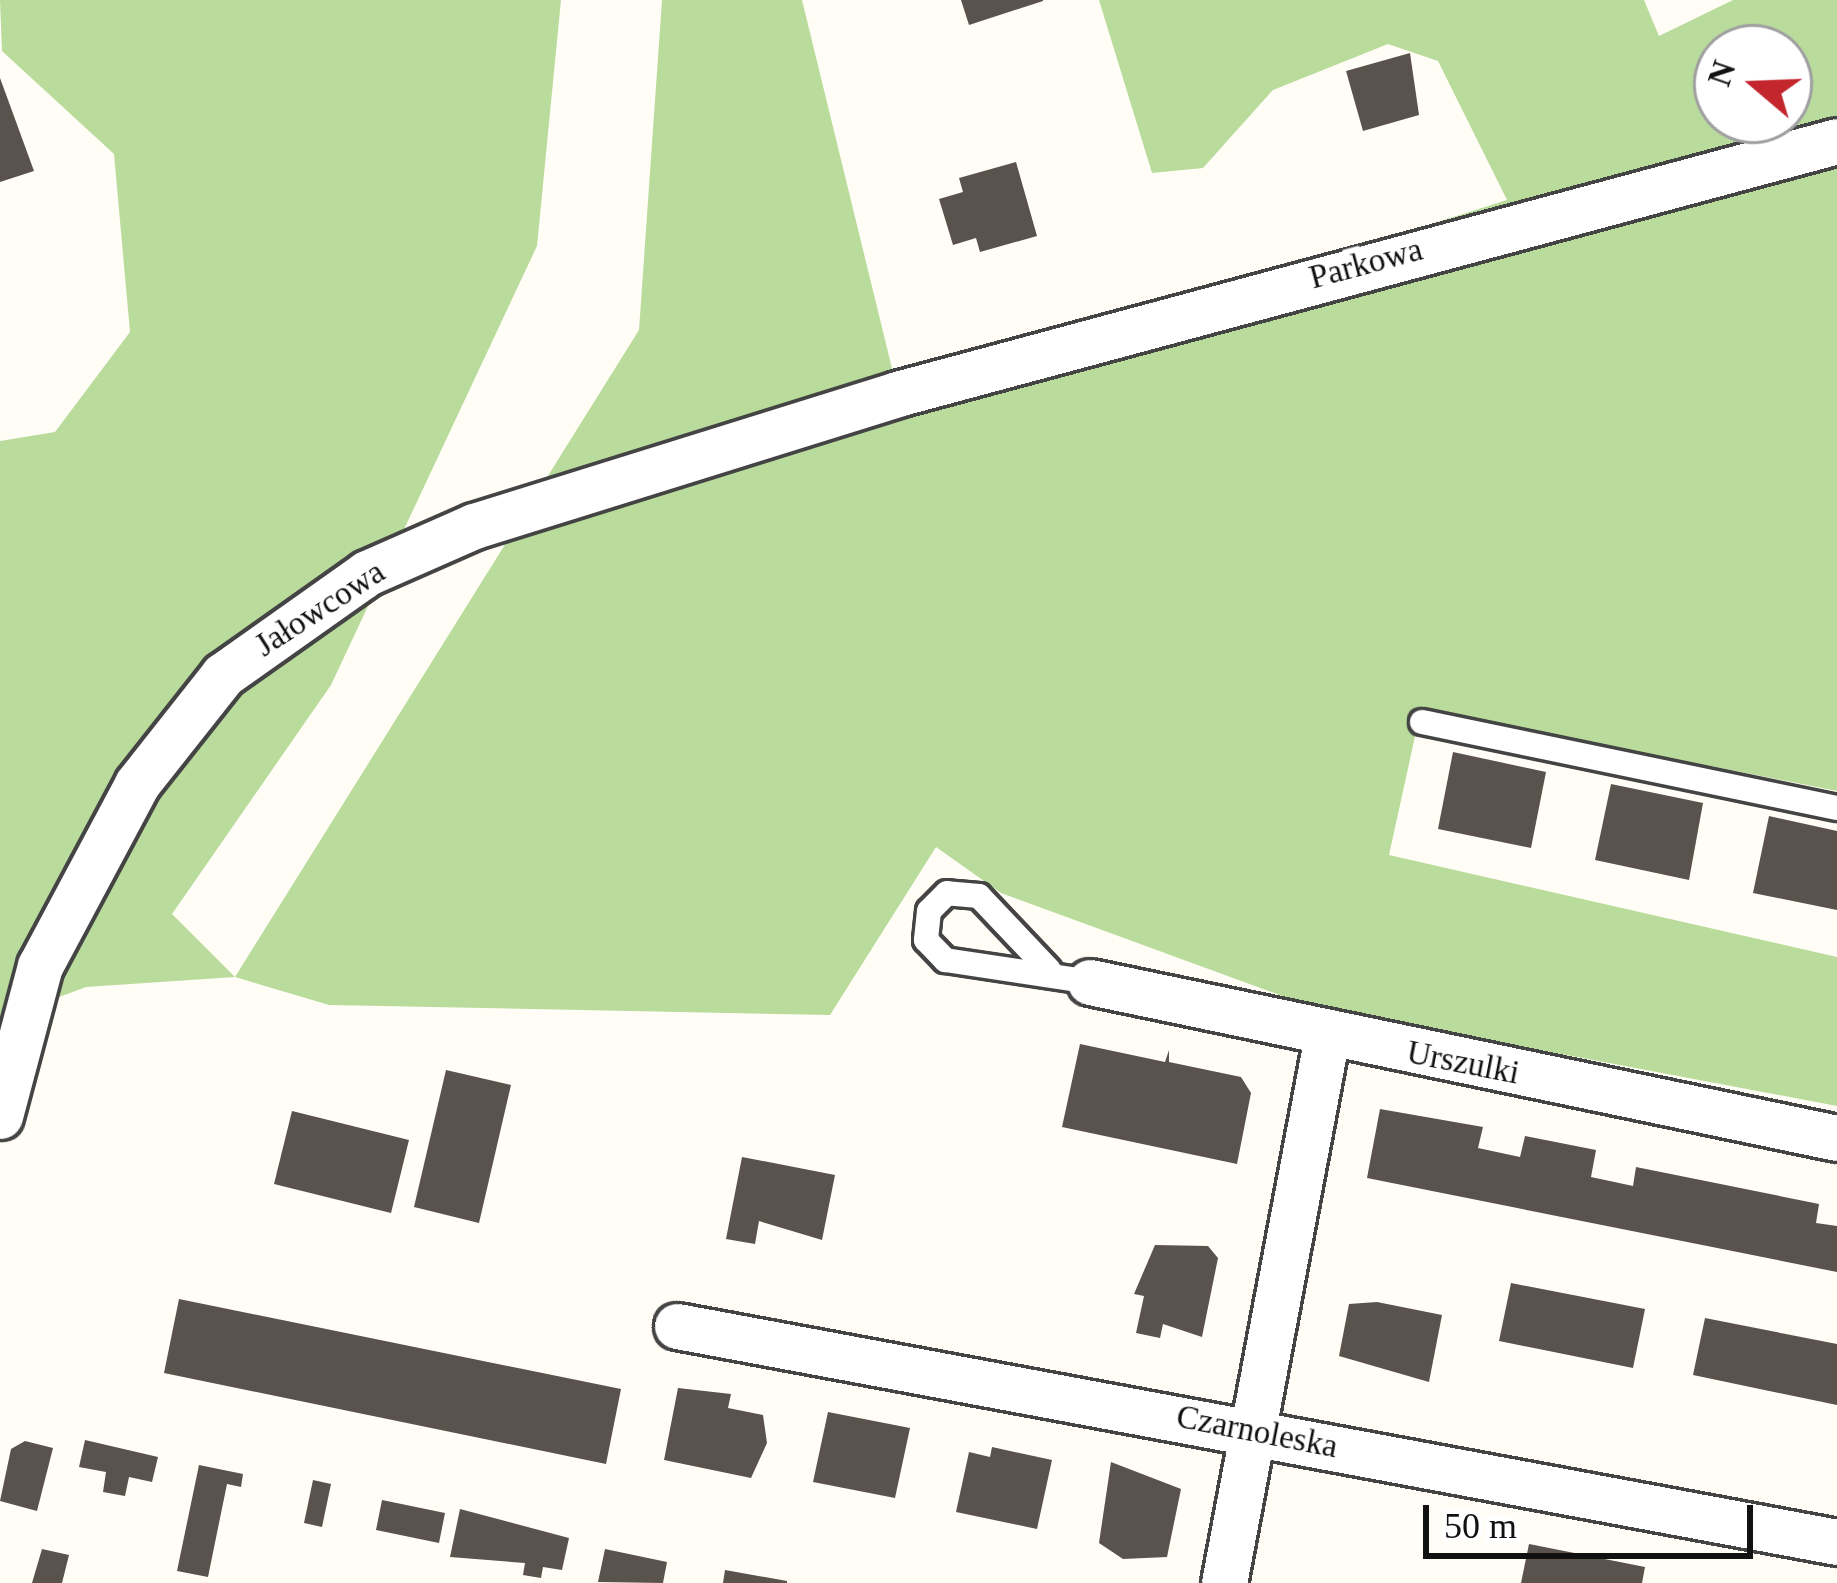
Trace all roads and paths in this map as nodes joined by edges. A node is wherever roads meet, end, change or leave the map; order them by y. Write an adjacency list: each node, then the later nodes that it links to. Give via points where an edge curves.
1 (1837, 141): 2 (street, Parkowa)
2 (898, 394): 7 (street, Jałowcowa, via 474,526 367,573 263,642 223,675 107,832 40,966)
3 (1423, 722): 4 (lane)
4 (1837, 808)
5 (1070, 976): 5 (lane, via 979,896 947,892 928,911 926,940 945,959); 6 (street, Urszulki)
6 (1327, 1036): 8 (street, Urszulki); 10 (street)
7 (0, 1117)
8 (1837, 1138)
9 (677, 1326): 10 (street, Czarnoleska)
10 (1257, 1432): 11 (street, Czarnoleska); 12 (street)
11 (1837, 1542)
12 (1224, 1583)

